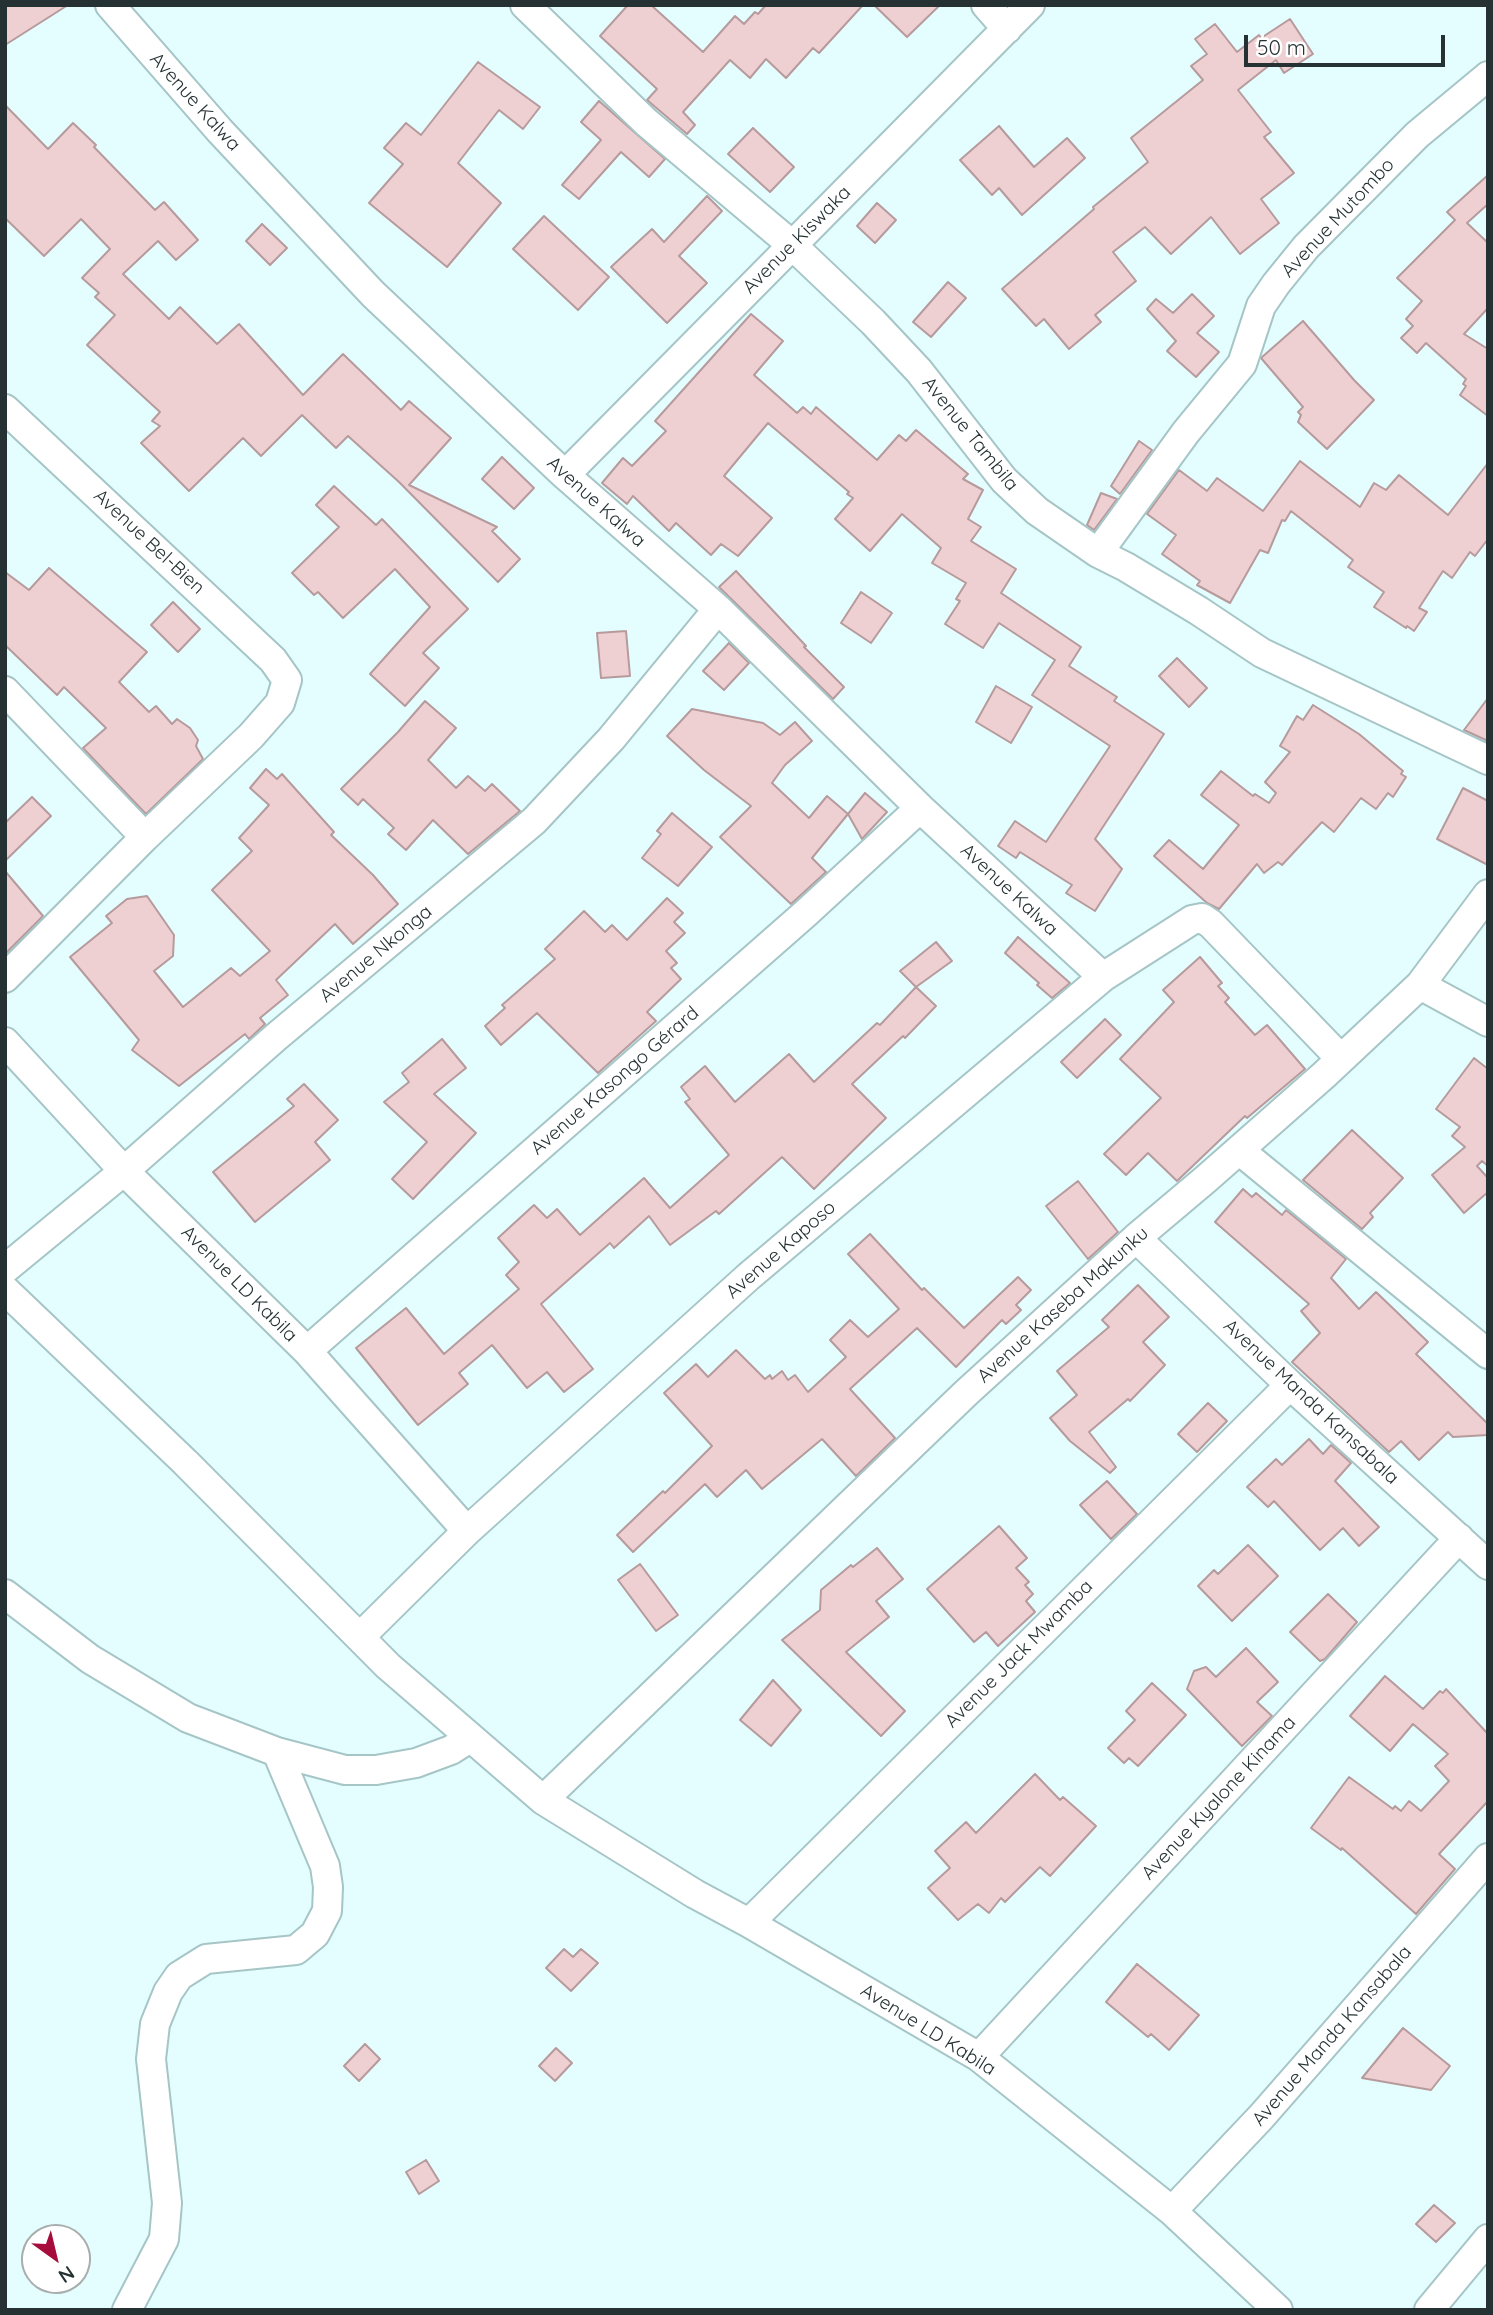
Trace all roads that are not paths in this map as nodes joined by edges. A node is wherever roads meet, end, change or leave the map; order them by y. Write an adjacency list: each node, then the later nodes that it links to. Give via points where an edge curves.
1 (110, 5): 9 (street, Avenue Kalwa, via 373,294)
2 (525, 5): 7 (street, Avenue Tambila, via 646,122)
3 (986, 5): 5 (street)
4 (1030, 5): 5 (street, Avenue Kiswaka)
5 (1007, 29): 7 (street, Avenue Kiswaka)
6 (1488, 76): 10 (street, Avenue Mutombo, via 1417,135 1306,247 1262,306 1242,364)
7 (792, 245): 9 (street, Avenue Kiswaka); 10 (street, Avenue Tambila, via 919,371 1004,480 1037,511)
8 (5, 409): 15 (street, Avenue Bel-Bien, via 273,660 287,680 280,703 265,720)
9 (565, 475): 11 (street, Avenue Kalwa)
10 (1098, 553): 13 (street, Avenue Tambila, via 1262,653)
11 (718, 609): 14 (street, Avenue Kalwa); 24 (street, Avenue Nkonga, via 611,739 534,821)
12 (5, 691): 15 (street)
13 (1488, 760)
14 (920, 808): 17 (street, Avenue Kalwa); 28 (street, Avenue Kasongo Gérard)
15 (145, 837): 18 (street)
16 (1488, 894): 19 (street, Avenue Kaseba Makunku)
17 (1104, 977): 22 (street, Avenue Kaposo, via 1202,918); 31 (street, Avenue Kaposo, via 748,1277)
18 (5, 978)
19 (1420, 985): 20 (street); 22 (street, Avenue Kaseba Makunku)
20 (1488, 1022)
21 (5, 1042): 24 (street, Avenue LD Kabila)
22 (1341, 1059): 23 (street, Avenue Kaseba Makunku)
23 (1239, 1150): 25 (street, Avenue Kaseba Makunku); 29 (street)
24 (124, 1171): 26 (street, Avenue Nkonga); 28 (street, Avenue LD Kabila)
25 (1136, 1238): 30 (street, Avenue Manda Kansabala); 38 (street, Avenue Kaseba Makunku, via 966,1393)
26 (5, 1269)
27 (5, 1290): 35 (street, Avenue LD Kabila)
28 (307, 1351): 31 (street, Avenue LD Kabila)
29 (1488, 1354)
30 (1290, 1385): 32 (street, Avenue Manda Kansabala); 40 (street, Avenue Jack Mwamba)
31 (467, 1531): 35 (street, Avenue Kaposo)
32 (1459, 1538): 33 (street, Avenue Manda Kansabala); 41 (street, Avenue Kyalone Kinama)
33 (1488, 1565)
34 (5, 1594): 37 (street, via 90,1658 188,1718)
35 (360, 1637): 36 (street, Avenue LD Kabila)
36 (470, 1738): 37 (street, via 416,1763 376,1770 345,1770); 38 (street, Avenue LD Kabila)
37 (277, 1752): 44 (street, via 325,1866 327,1911 315,1934 296,1950 206,1959 179,1976 168,1992 155,2024 151,2059 167,2203 164,2238)
38 (543, 1800): 40 (street, Avenue LD Kabila)
39 (1488, 1858): 42 (street, Avenue Manda Kansabala, via 1270,2107)
40 (748, 1923): 41 (street, Avenue LD Kabila)
41 (979, 2057): 42 (street, Avenue LD Kabila)
42 (1172, 2211): 45 (street, Avenue LD Kabila)
43 (1488, 2239): 46 (street)
44 (128, 2310)
45 (1278, 2310)
46 (1430, 2310)

